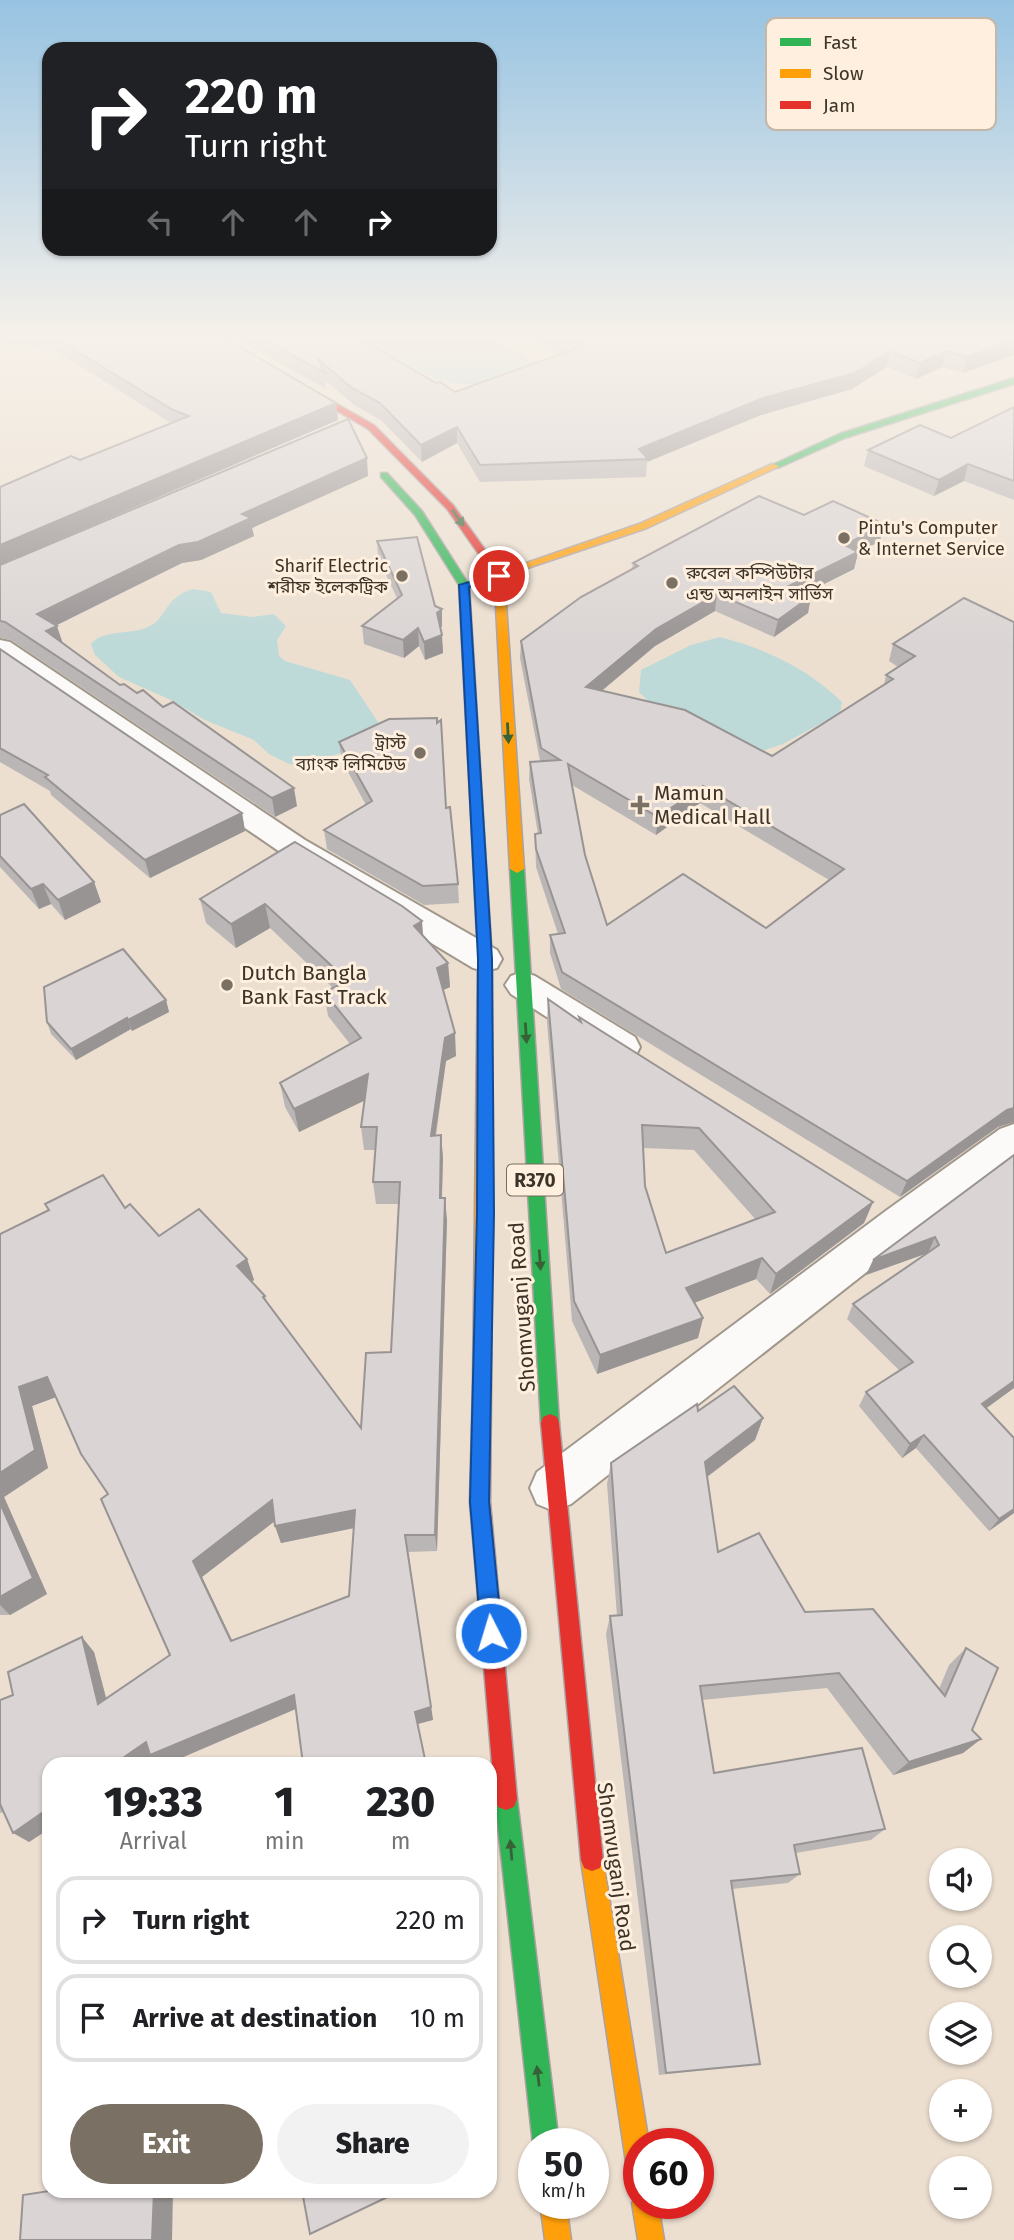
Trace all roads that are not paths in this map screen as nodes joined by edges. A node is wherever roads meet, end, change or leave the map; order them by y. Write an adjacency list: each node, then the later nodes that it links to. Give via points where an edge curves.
1 (382, 439): 4 (main road, one-way to 4, via 450,507)
2 (836, 439): 4 (main road, via 643,526)
3 (376, 466): 5 (main road, Shomvuganj Road / R370, via 419,513)
4 (499, 576): 5 (main road); 8 (main road, Shomvuganj Road / R370, one-way to 8)
5 (464, 585): 7 (main road, Shomvuganj Road / R370)
6 (0, 648): 7 (street, via 294,847)
7 (485, 959): 14 (main road, Shomvuganj Road / R370, one-way to 7, via 512,1869 480,1502)
8 (523, 985): 9 (street); 13 (main road, Shomvuganj Road / R370, one-way to 13)
9 (653, 1066)
10 (1014, 1140): 12 (street)
11 (866, 1199): 12 (street)
12 (901, 1222): 13 (street)
13 (554, 1489): 15 (main road, Shomvuganj Road / R370, via 588,1831)
14 (544, 2128)
15 (634, 2128)
16 (555, 2219): 18 (main road)
17 (648, 2219): 19 (main road)
18 (558, 2240)
19 (651, 2240)

